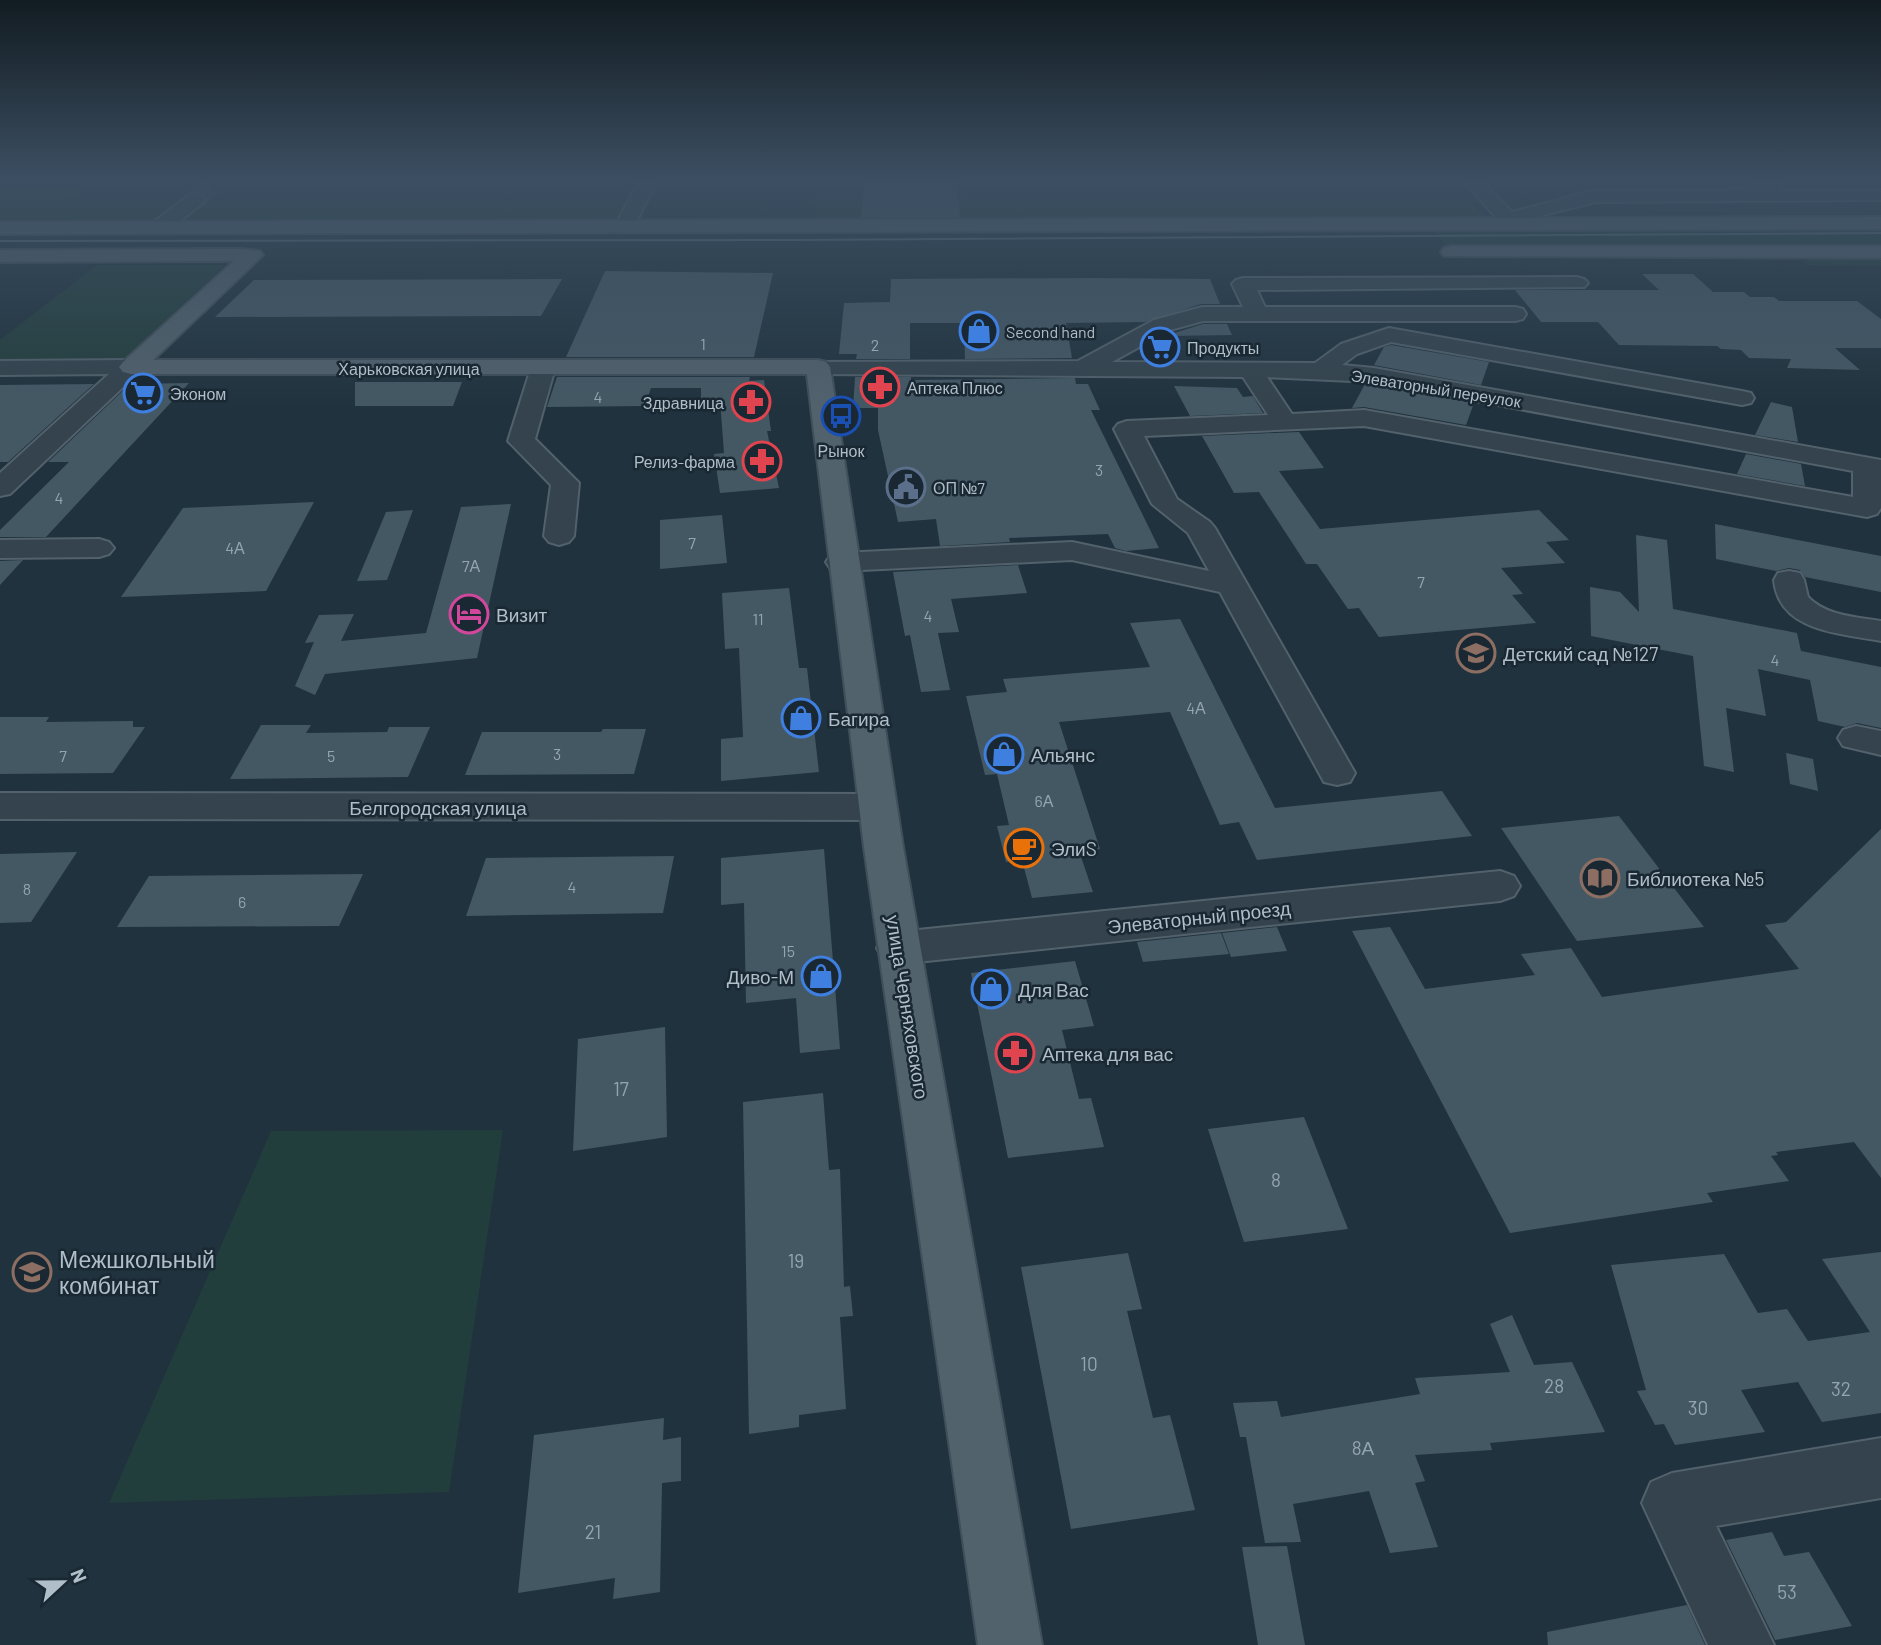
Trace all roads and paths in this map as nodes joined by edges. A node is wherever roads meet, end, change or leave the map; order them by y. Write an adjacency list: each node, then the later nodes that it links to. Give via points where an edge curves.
1 (0, 256): 2 (main road)
2 (61, 256)
3 (259, 256): 7 (main road)
4 (1577, 283): 5 (street, via 1243,285)
5 (1257, 314): 6 (street); 11 (street, via 1184,318 1142,334)
6 (1515, 314)
7 (131, 367): 9 (street, Харьковская улица); 10 (main road, Харьковская улица); 17 (street)
8 (818, 367): 10 (main road, Харьковская улица); 11 (street, Элеваторный переулок); 21 (main road, улица Черняховского)
9 (0, 368)
10 (543, 368): 18 (street, via 521,441 565,483)
11 (1083, 369): 12 (street, Элеваторный переулок)
12 (1250, 369): 13 (street, Элеваторный переулок); 15 (street)
13 (1319, 371): 14 (street, via 1349,349 1389,335); 16 (street, Элеваторный переулок, via 1374,375)
14 (1742, 398)
15 (1285, 422): 16 (street, via 1364,418 1867,508); 23 (street, via 1127,429 1166,504 1200,528)
16 (1874, 467)
17 (1, 485)
18 (559, 536)
19 (99, 548): 20 (street)
20 (0, 549)
21 (841, 562): 23 (street, via 1072,551); 27 (main road, улица Черняховского)
22 (1789, 580): 24 (street, via 1793,600 1808,613)
23 (1231, 585): 25 (street)
24 (1881, 631)
25 (1337, 774)
26 (0, 806): 27 (street, Белгородская улица)
27 (877, 807): 29 (main road, улица Черняховского)
28 (1500, 886): 29 (street, Элеваторный проезд)
29 (898, 948): 31 (main road, улица Черняховского)
30 (1881, 1468): 32 (street, via 1672,1503)
31 (1010, 1645)
32 (1742, 1645)

